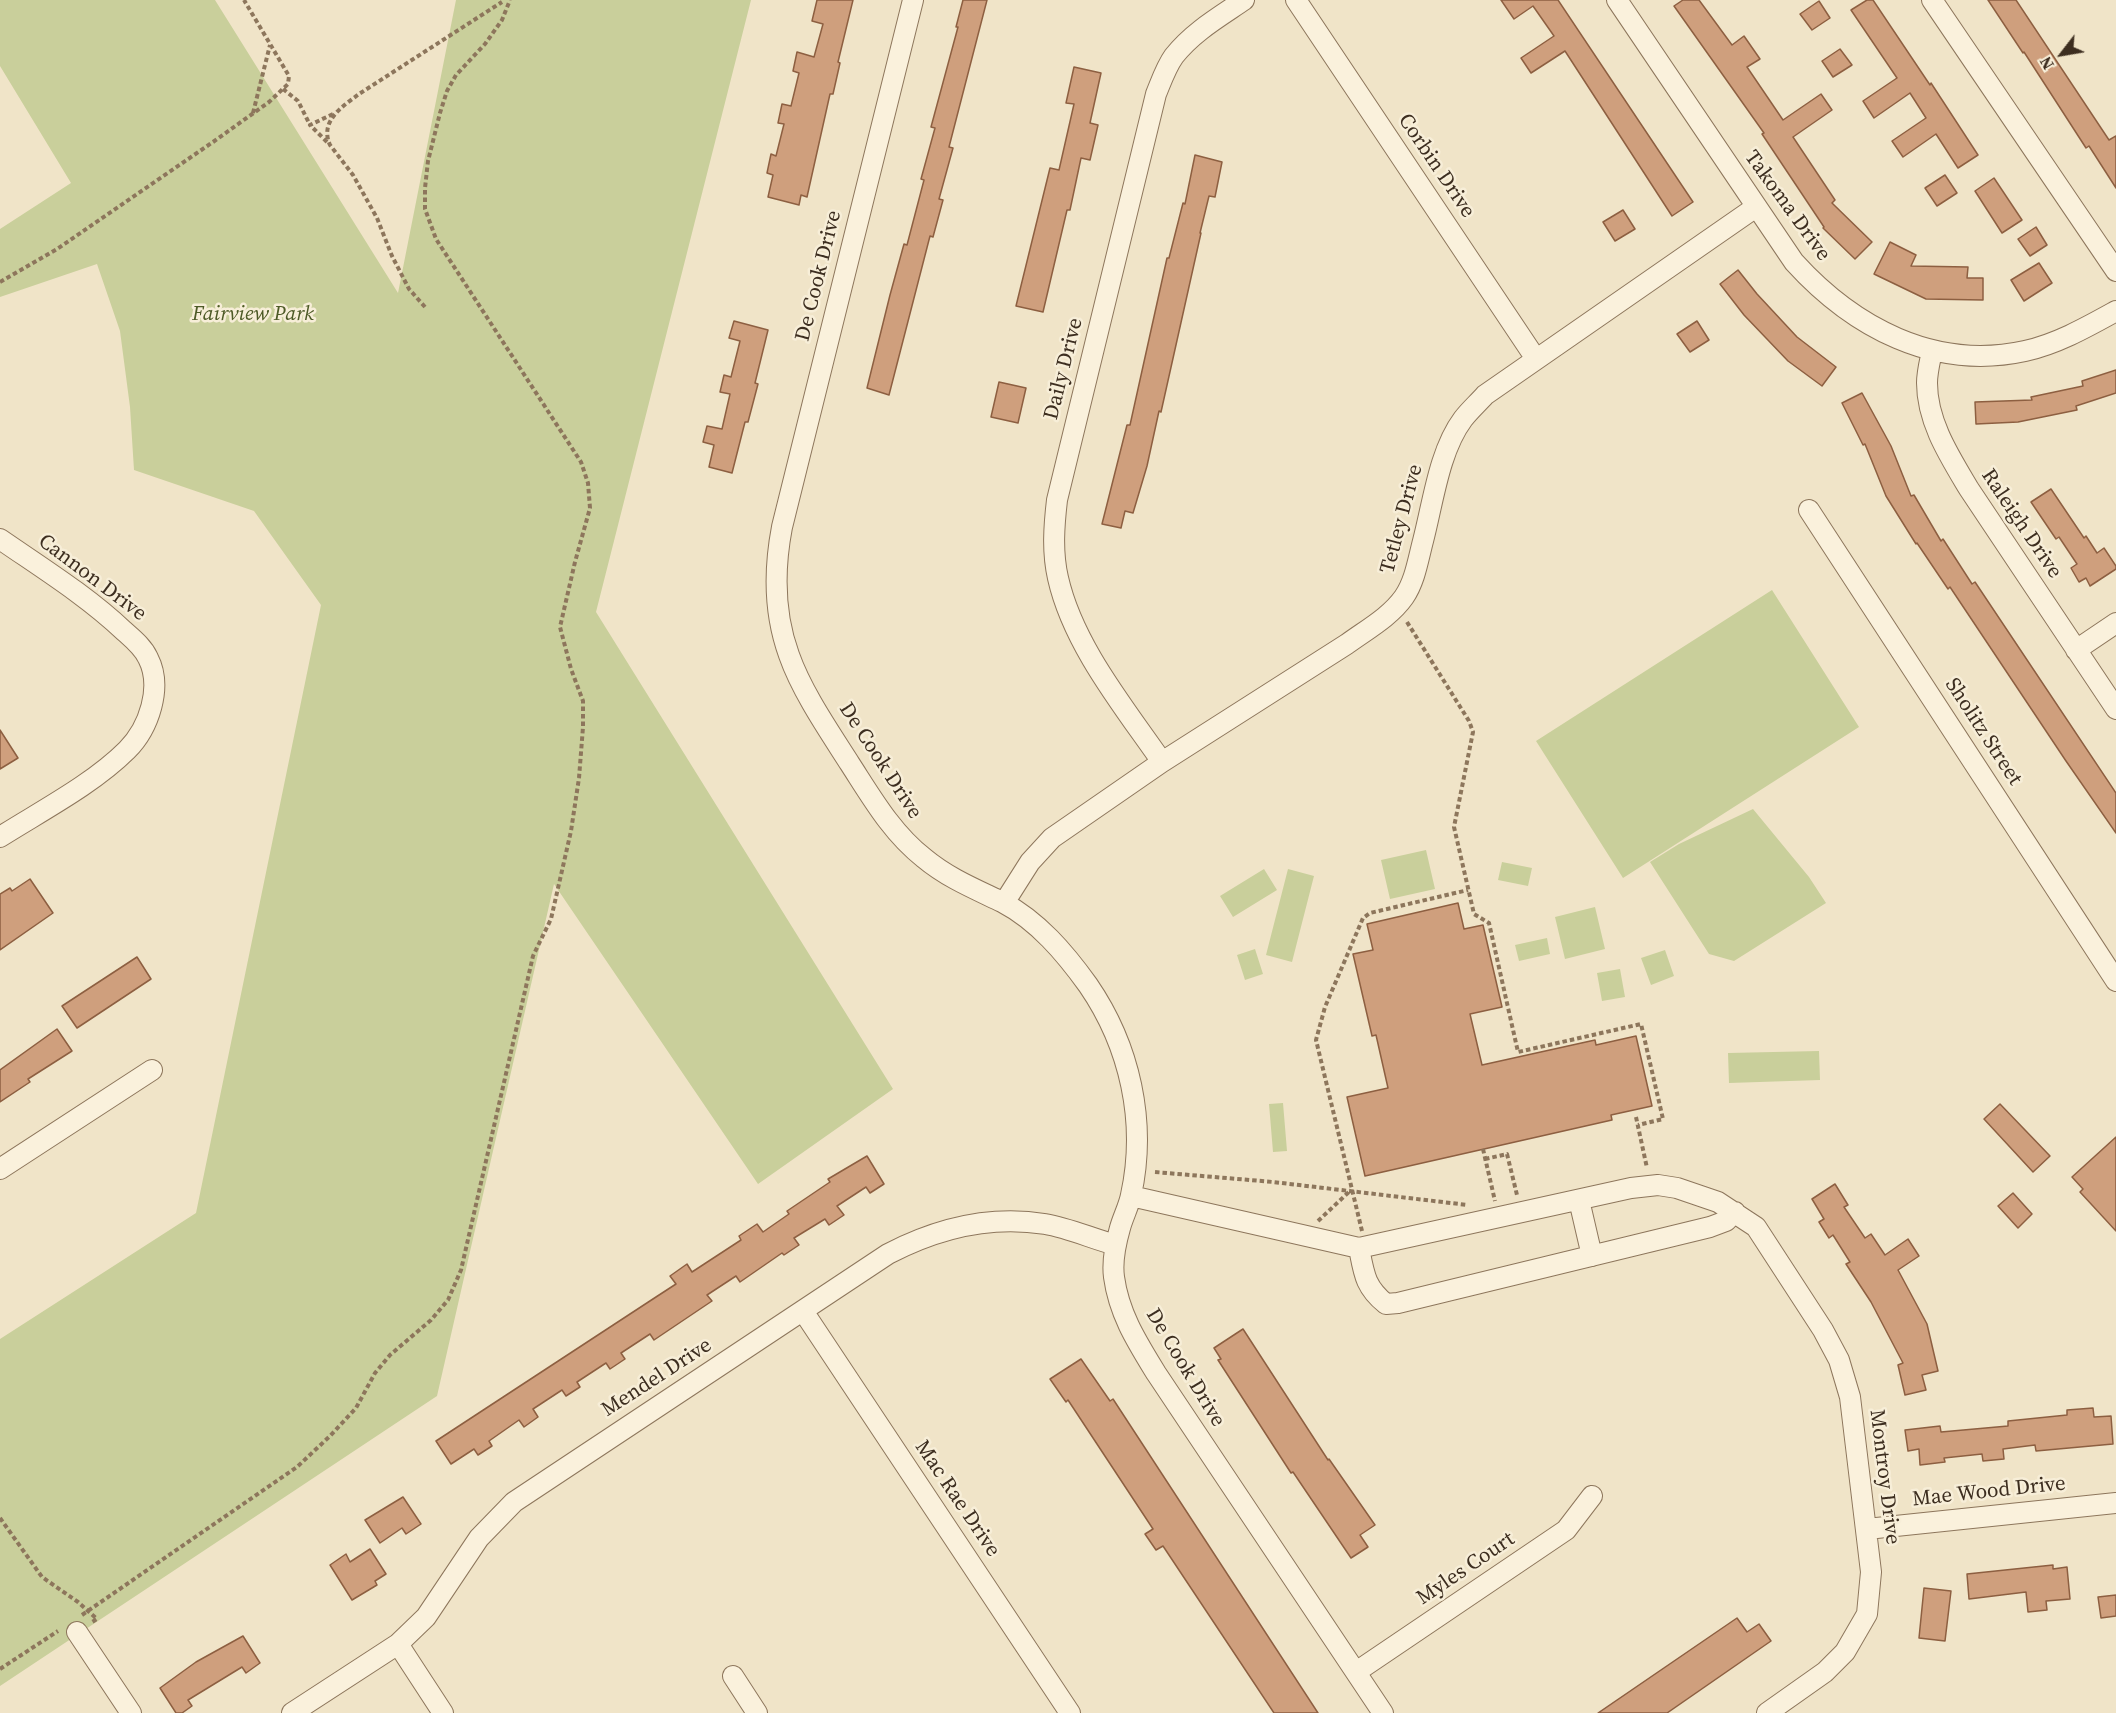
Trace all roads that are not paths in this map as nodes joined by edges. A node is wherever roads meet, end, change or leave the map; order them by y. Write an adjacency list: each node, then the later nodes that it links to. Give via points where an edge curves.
1 (912, 0): 18 (street, De Cook Drive, via 782,527 777,553 778,606 788,654 797,675 890,824 906,843 948,876)
2 (1244, 0): 16 (street, Daily Drive, via 1187,42 1173,57 1156,94 1057,500 1054,553 1067,607 1098,668)
3 (1296, 0): 10 (street, Corbin Drive)
4 (1617, 0): 6 (street, Takoma Drive)
5 (1932, 0): 7 (street)
6 (1756, 207): 9 (street, Takoma Drive, via 1794,262 1837,303 1884,333); 10 (street, Tetley Drive)
7 (2116, 272)
8 (2116, 311): 9 (street, Takoma Drive, via 2077,332 2025,351 1987,356)
9 (1932, 351): 14 (street, Raleigh Drive, via 1926,385 1933,420 1946,452)
10 (1536, 359): 16 (street, Tetley Drive, via 1485,395 1451,439 1415,570 1396,606 1347,644)
11 (1809, 510): 19 (street, Sholitz Street)
12 (0, 539): 17 (street, Cannon Drive, via 89,600 118,625 148,657 155,681 151,710 127,750 98,774)
13 (2116, 623): 14 (street)
14 (2076, 650): 15 (street, Raleigh Drive)
15 (2116, 709)
16 (1162, 762): 18 (street, Tetley Drive, via 1053,838 1030,862)
17 (0, 837)
18 (1004, 903): 22 (street, De Cook Drive, via 1061,949 1093,993 1115,1036 1129,1071 1137,1109)
19 (2116, 981)
20 (152, 1070): 21 (street)
21 (0, 1169)
22 (1131, 1196): 25 (street); 26 (street, De Cook Drive)
23 (1579, 1200): 24 (street, via 1658,1185 1718,1202); 25 (street); 27 (street)
24 (1736, 1212): 27 (street, via 1710,1227); 31 (street, Montroy Drive, via 1756,1227 1839,1360 1850,1397)
25 (1360, 1240): 27 (street, via 1365,1280 1373,1294 1386,1304)
26 (1116, 1245): 28 (street, Mendel Drive, via 1046,1224 994,1221 953,1227 888,1254); 34 (street, De Cook Drive, via 1113,1275 1130,1331)
27 (1592, 1256)
28 (803, 1311): 33 (street, Mendel Drive, via 514,1502 479,1538 426,1617); 40 (street, Mac Rae Drive)
29 (1592, 1496): 34 (street, Myles Court, via 1566,1530)
30 (2116, 1503): 31 (street, Mae Wood Drive)
31 (1867, 1529): 42 (street, Montroy Drive, via 1872,1572 1867,1614 1845,1652 1825,1672)
32 (73, 1626): 36 (street)
33 (398, 1644): 37 (street, Mendel Drive); 38 (street)
34 (1356, 1672): 41 (street, De Cook Drive)
35 (733, 1676): 39 (street)
36 (131, 1713)
37 (292, 1713)
38 (443, 1713)
39 (757, 1713)
40 (1070, 1713)
41 (1383, 1713)
42 (1767, 1713)

